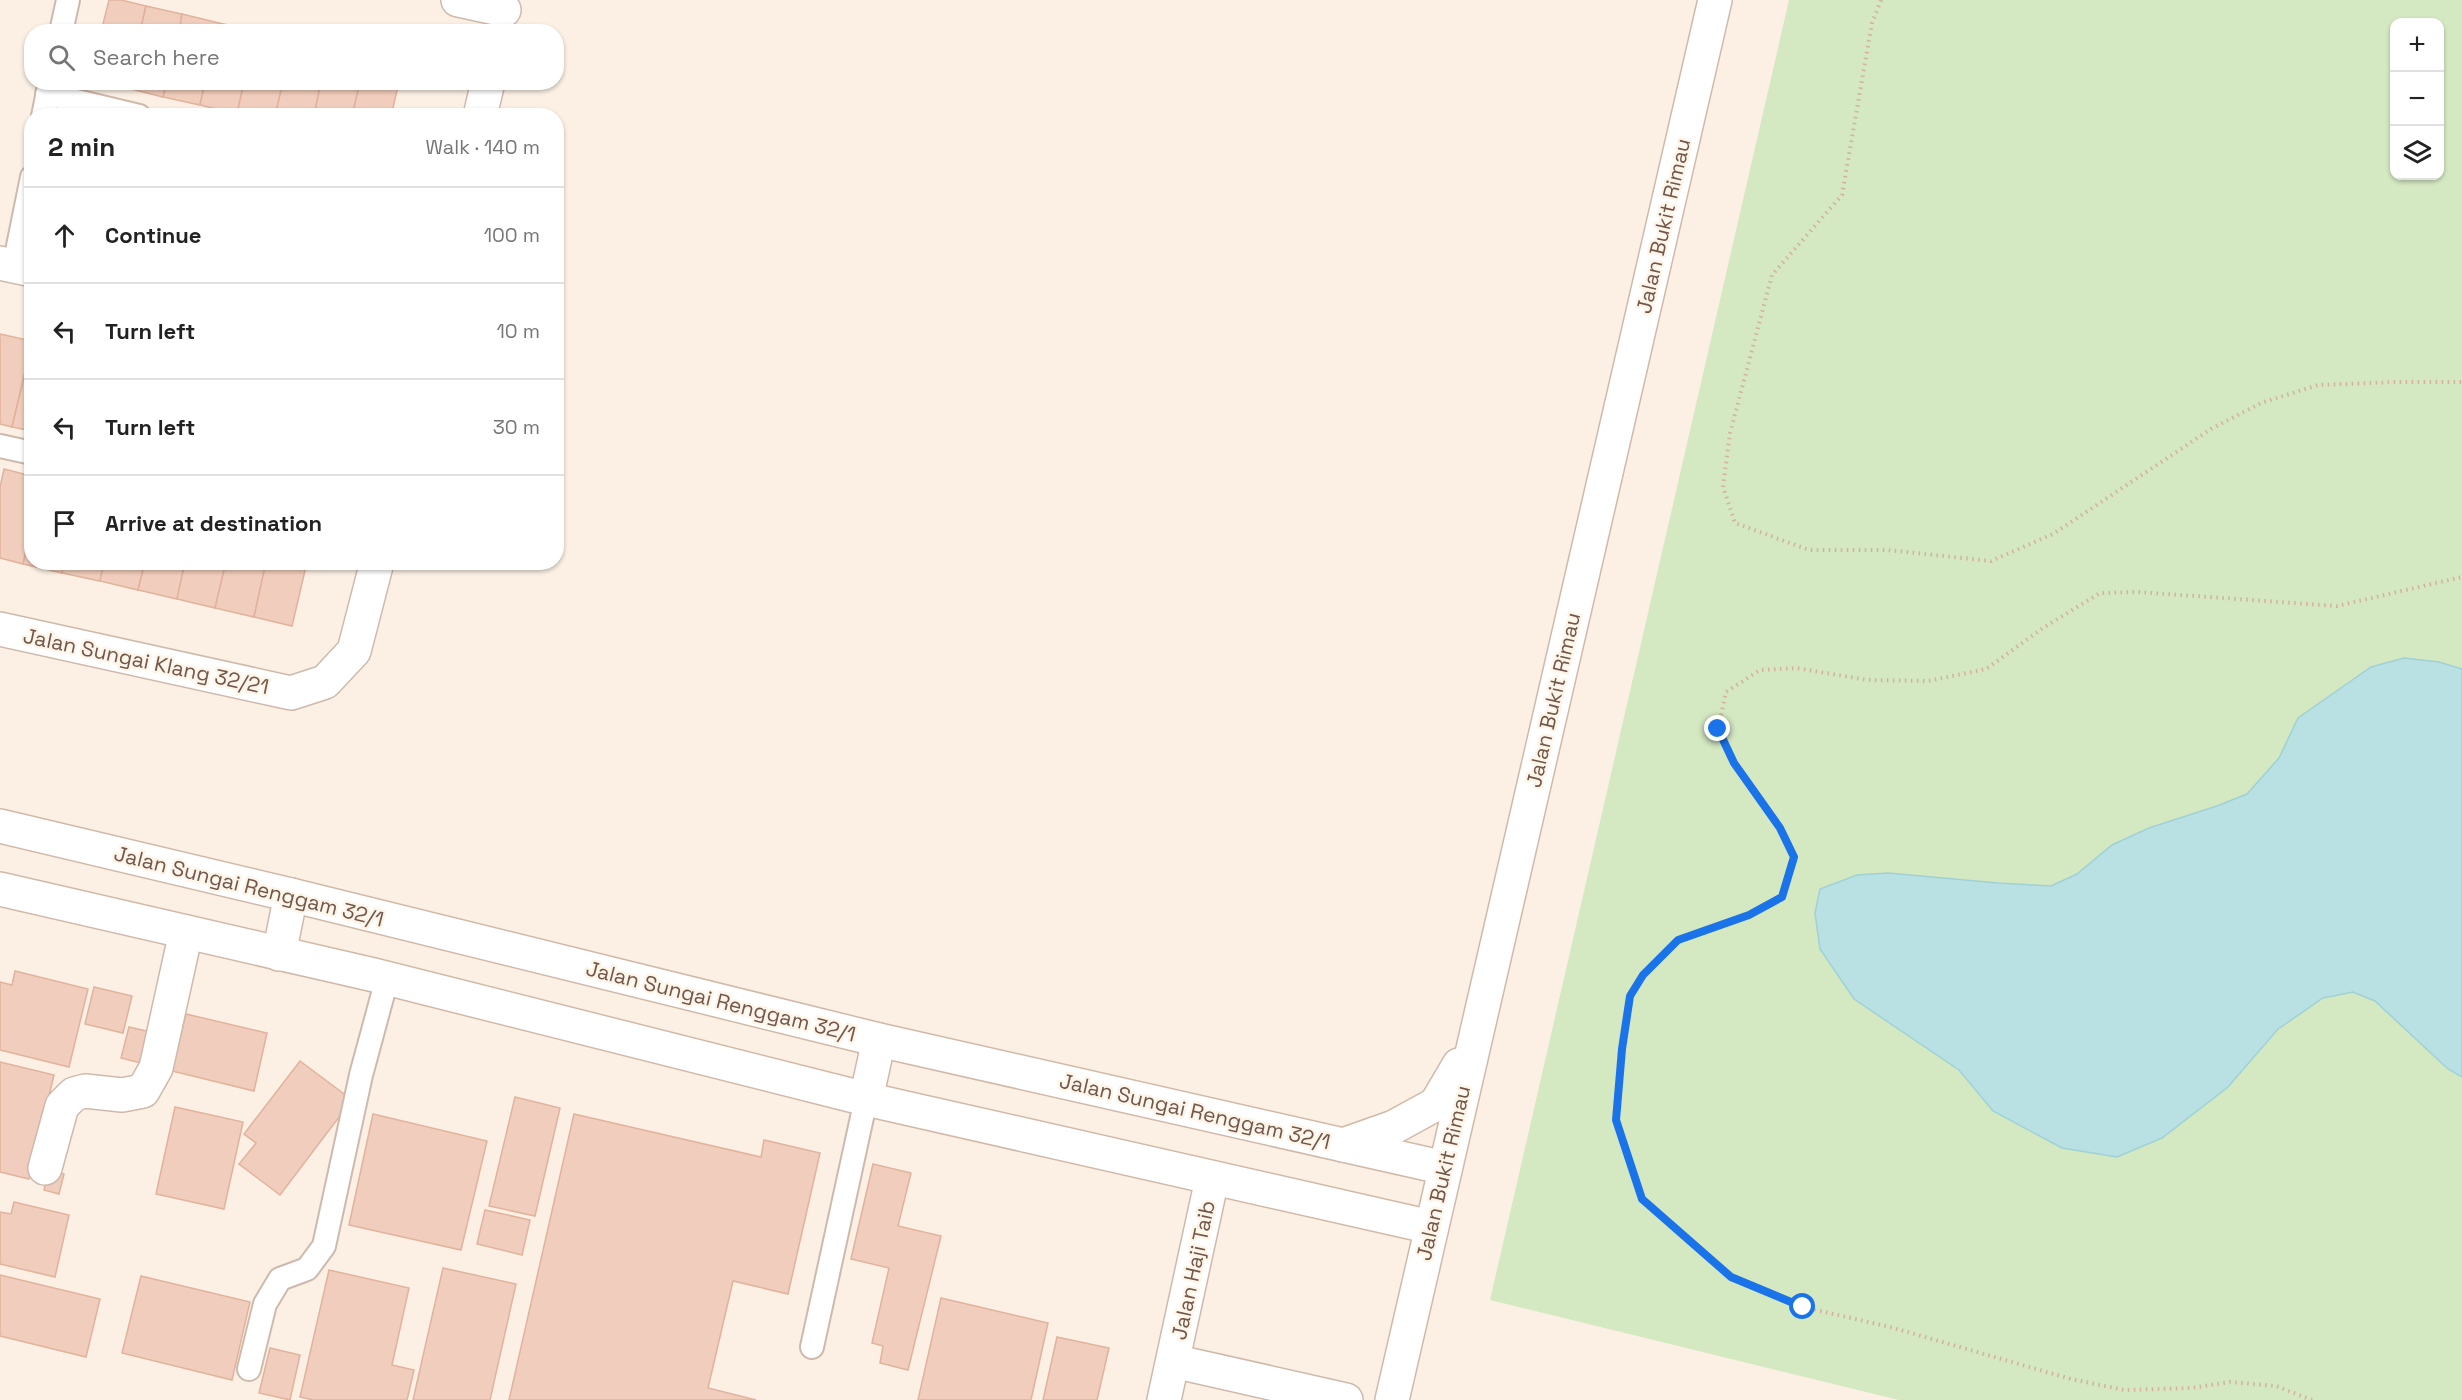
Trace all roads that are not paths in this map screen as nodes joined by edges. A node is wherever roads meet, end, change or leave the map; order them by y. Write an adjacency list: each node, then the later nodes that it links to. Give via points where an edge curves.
1 (68, 0): 5 (lane)
2 (458, 0): 4 (main road)
3 (1715, 0): 23 (main road, Jalan Bukit Rimau)
4 (504, 14)
5 (63, 24)
6 (486, 90): 9 (main road)
7 (47, 98): 8 (lane)
8 (98, 108)
9 (482, 108)
10 (24, 219): 11 (lane)
11 (15, 267)
12 (0, 446): 13 (lane)
13 (24, 451)
14 (375, 570): 15 (main road, Jalan Sungai Klang 32/21, via 354,651 325,682 291,693)
15 (0, 629)
16 (0, 826): 18 (main road, Jalan Sungai Renggam 32/1)
17 (0, 889): 19 (main road)
18 (291, 895): 20 (main road); 22 (main road, Jalan Sungai Renggam 32/1)
19 (186, 932): 20 (main road); 26 (main road, via 156,1068 143,1091 122,1095 84,1091 75,1094 62,1106)
20 (279, 954): 21 (main road)
21 (387, 979): 24 (main road); 32 (lane, via 361,1075 324,1246 307,1269 279,1279 265,1304)
22 (879, 1040): 24 (main road); 25 (main road, Jalan Sungai Renggam 32/1)
23 (1474, 1040): 25 (main road, via 1436,1104 1394,1127); 27 (main road, Jalan Bukit Rimau)
24 (866, 1099): 28 (main road); 30 (lane)
25 (1343, 1145): 27 (main road, Jalan Sungai Renggam 32/1)
26 (45, 1168)
27 (1445, 1168): 29 (main road, Jalan Bukit Rimau)
28 (1212, 1179): 29 (main road); 31 (main road, Jalan Haji Taib)
29 (1431, 1227): 35 (main road, Jalan Bukit Rimau)
30 (812, 1347)
31 (1173, 1361): 33 (main road, Jalan Haji Taib); 34 (main road, Jalan Haji Taib)
32 (249, 1369)
33 (1164, 1400)
34 (1346, 1400)
35 (1392, 1400)

